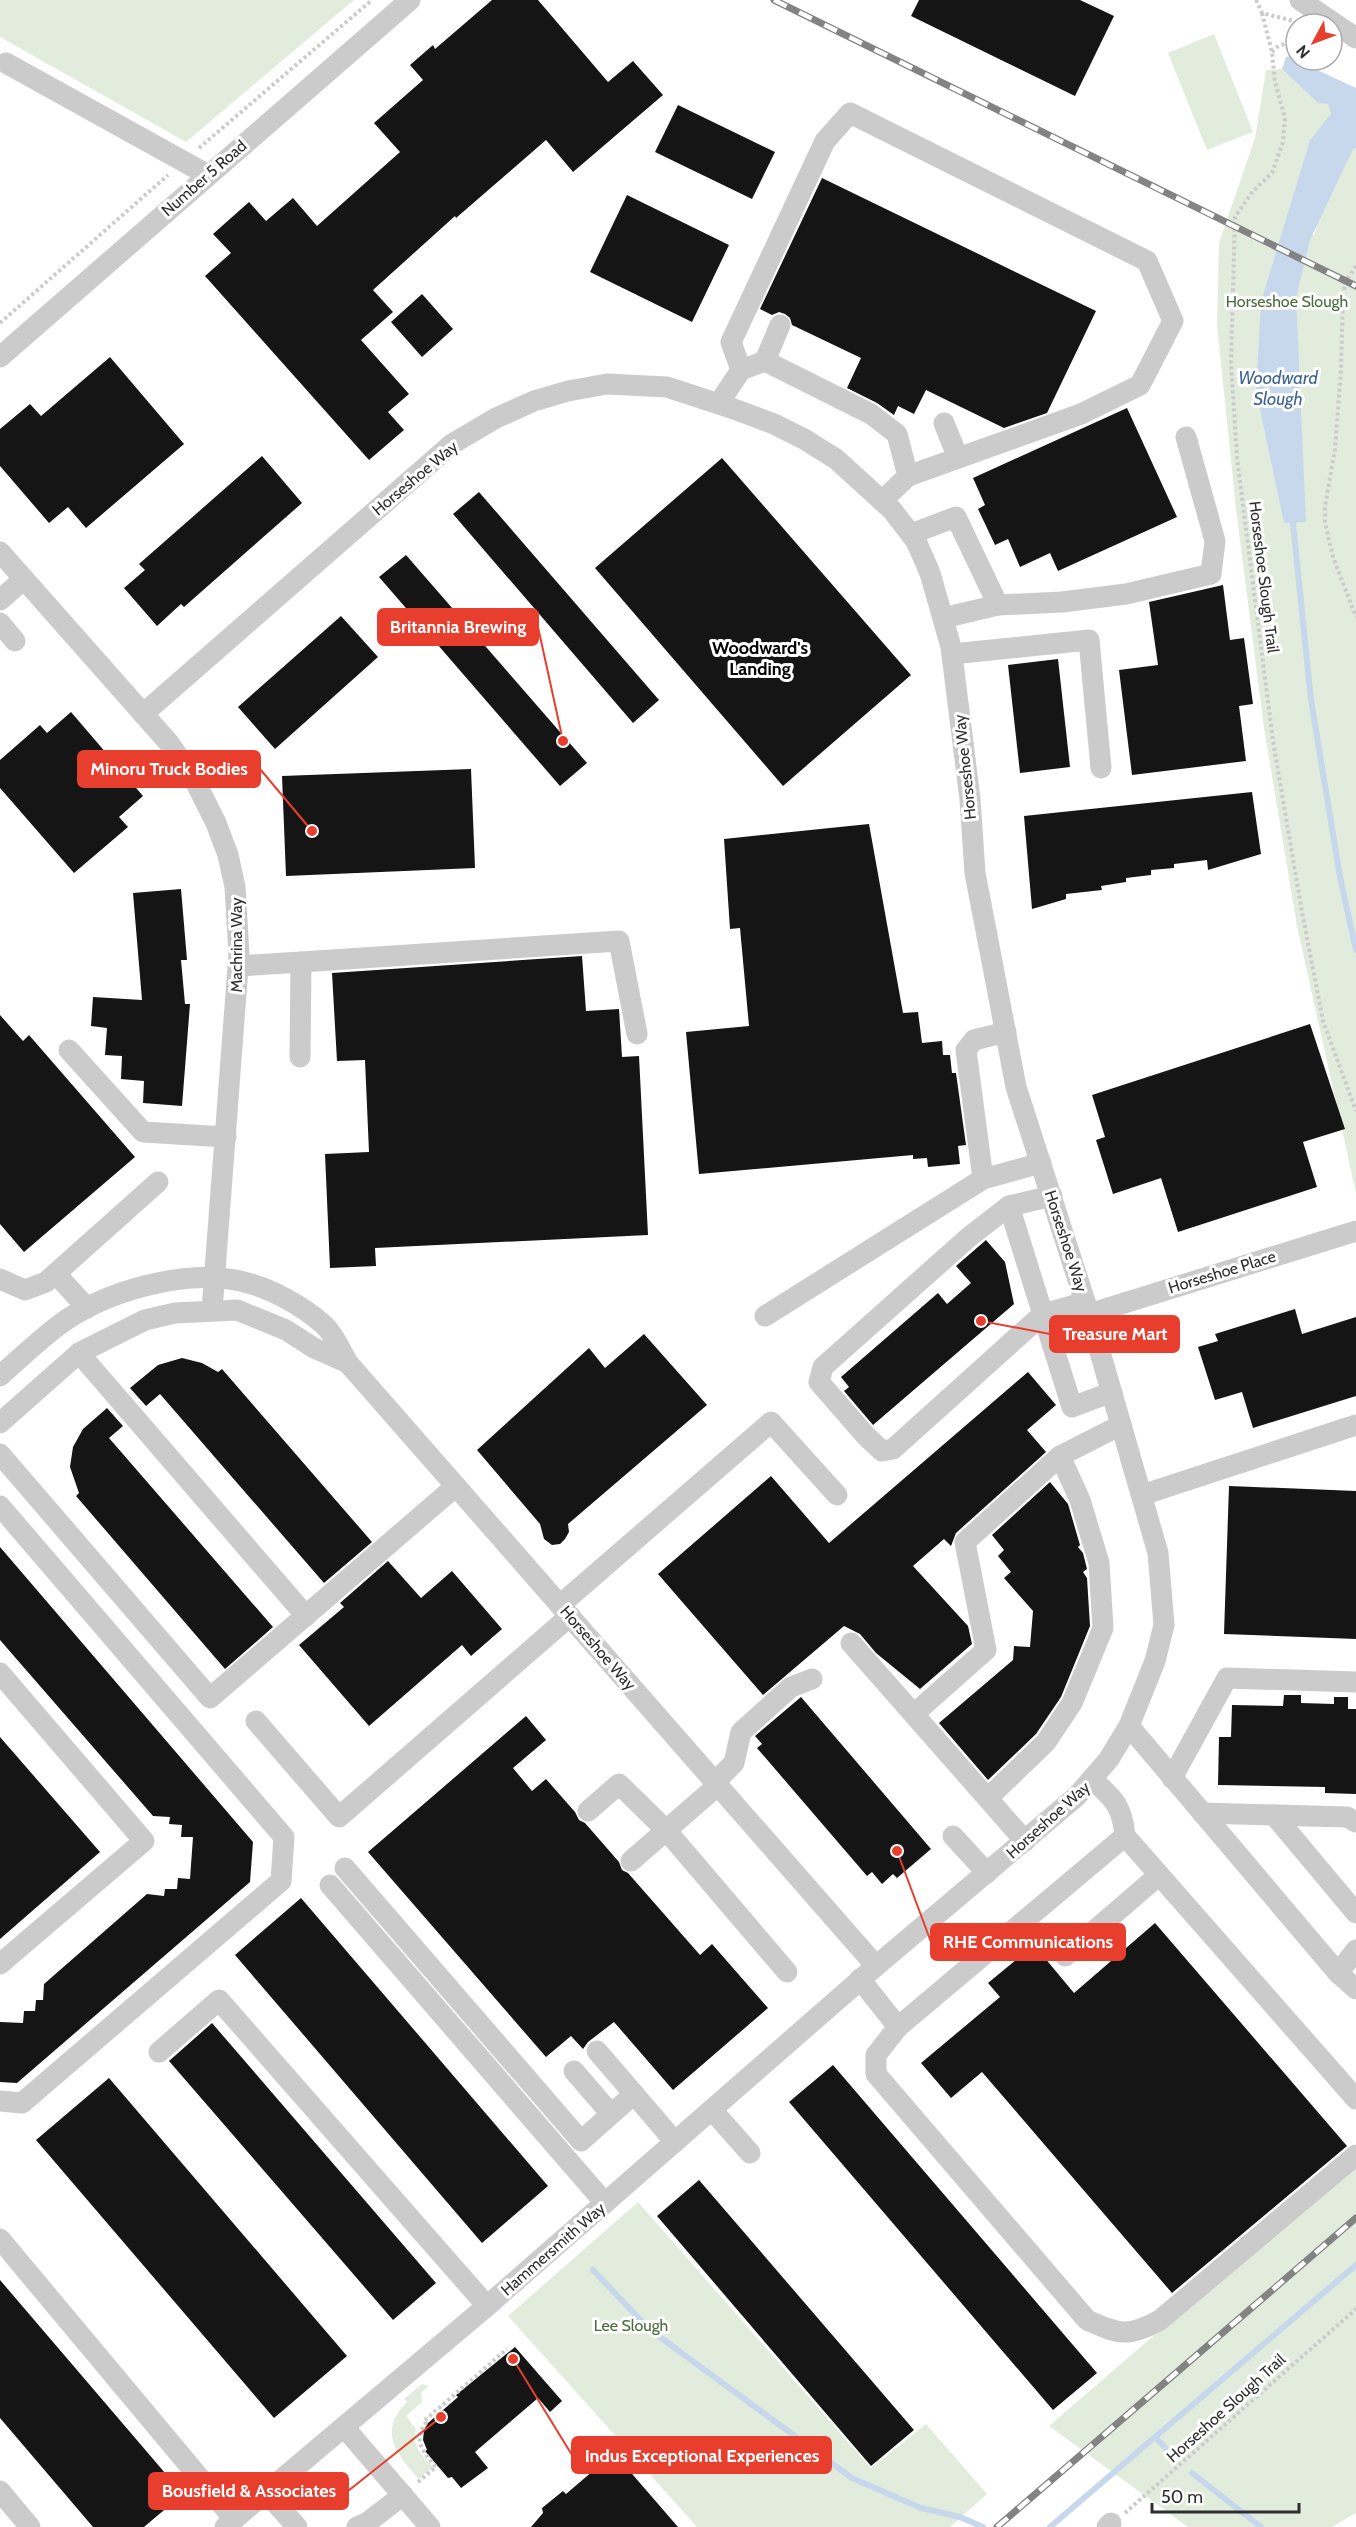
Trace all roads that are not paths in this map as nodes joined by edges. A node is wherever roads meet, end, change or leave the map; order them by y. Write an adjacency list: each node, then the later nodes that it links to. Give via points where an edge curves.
1 (410, 0): 5 (street, Number 5 Road)
2 (1300, 0): 3 (street)
3 (1356, 38)
4 (6, 63): 5 (street)
5 (208, 175): 7 (street, Number 5 Road)
6 (780, 326): 8 (street)
7 (0, 357)
8 (765, 361): 9 (street); 14 (street, via 871,414 897,434)
9 (741, 370): 10 (street); 13 (street, via 731,342 825,141 850,113 1147,261 1173,321 1140,385 1081,414)
10 (719, 404): 15 (street, Horseshoe Way, via 804,439 836,459); 25 (street, Horseshoe Way, via 667,387 606,384 534,401 496,418 452,444)
11 (944, 423): 13 (street)
12 (1186, 437): 20 (street, via 1215,541 1211,574 1126,594)
13 (958, 458): 14 (street)
14 (908, 476): 15 (street)
15 (882, 501): 16 (street, Horseshoe Way)
16 (911, 534): 20 (street, via 956,517); 21 (street, Horseshoe Way, via 930,573)
17 (0, 552): 18 (street, Machrina Way)
18 (24, 579): 19 (street); 25 (street, Machrina Way)
19 (0, 600)
20 (998, 605): 21 (street)
21 (943, 618): 24 (street, Horseshoe Way)
22 (0, 623): 23 (street)
23 (15, 641)
24 (952, 654): 26 (street, via 1089,640); 29 (street, Horseshoe Way, via 975,873)
25 (143, 714): 28 (street, Machrina Way, via 194,779 216,823 228,855 237,908)
26 (1101, 768)
27 (301, 962): 28 (street); 30 (street, via 619,941); 32 (street)
28 (238, 966): 33 (street, Machrina Way)
29 (1006, 1032): 34 (street, Horseshoe Way, via 1016,1086); 35 (street, via 974,1040 966,1050)
30 (637, 1034)
31 (69, 1050): 33 (street, via 143,1132)
32 (300, 1057)
33 (226, 1137): 41 (street, Machrina Way)
34 (1041, 1164): 35 (street); 37 (street, Horseshoe Way)
35 (983, 1179): 47 (street)
36 (158, 1182): 40 (street)
37 (1052, 1197): 38 (street); 44 (street, Horseshoe Way)
38 (1009, 1206): 46 (street); 46 (street, via 823,1367 819,1382 882,1451 894,1449)
39 (1356, 1230): 44 (street, Horseshoe Place)
40 (56, 1274): 42 (street, via 25,1290); 43 (street)
41 (216, 1277): 43 (street, Horseshoe Way, via 170,1281 122,1292); 45 (street, Machrina Way); 49 (street, Horseshoe Way, via 261,1288 309,1314 326,1326)
42 (0, 1279)
43 (87, 1308): 50 (street, Horseshoe Way, via 59,1325)
44 (1087, 1308): 46 (street, Horseshoe Place); 51 (street, Horseshoe Way)
45 (212, 1310): 48 (street, Horseshoe Way, via 145,1320); 49 (street, Horseshoe Way, via 237,1310 259,1318)
46 (1043, 1314): 51 (street, via 1072,1407)
47 (765, 1316)
48 (79, 1353): 52 (street, Horseshoe Way); 62 (street)
49 (348, 1363): 57 (street, Horseshoe Way)
50 (0, 1376)
51 (1112, 1392): 53 (street, Horseshoe Way)
52 (0, 1423)
53 (1121, 1425): 56 (street); 59 (street, Horseshoe Way)
54 (1356, 1425): 59 (street)
55 (0, 1454): 62 (street, via 210,1698)
56 (1060, 1456): 67 (street, via 965,1542 986,1650); 73 (street, via 1080,1500 1099,1563 1103,1628 1072,1702 1046,1742)
57 (456, 1485): 61 (street, Horseshoe Way); 62 (street)
58 (837, 1495): 61 (street, via 771,1422)
59 (1142, 1495): 69 (street, Horseshoe Way, via 1158,1553 1164,1625)
60 (0, 1506): 101 (street, via 284,1837 281,1881 22,2103)
61 (565, 1610): 68 (street, via 339,1817); 72 (street, Horseshoe Way)
62 (306, 1616)
63 (851, 1643): 67 (street)
64 (0, 1673): 90 (street, via 144,1841)
65 (812, 1678): 72 (street, via 791,1688 741,1732 734,1763)
66 (1356, 1682): 70 (street, via 1227,1678)
67 (915, 1713): 73 (street)
68 (256, 1721)
69 (1130, 1726): 70 (street); 71 (street, Horseshoe Way)
70 (1172, 1778): 75 (street)
71 (1092, 1779): 80 (street, via 1123,1813); 81 (street, Horseshoe Way)
72 (716, 1784): 78 (street); 92 (street, Horseshoe Way)
73 (988, 1797): 81 (street)
74 (588, 1811): 78 (street, via 619,1784)
75 (1202, 1813): 76 (street); 93 (street)
76 (1274, 1815): 77 (street, via 1347,1817); 87 (street)
77 (1356, 1822)
78 (666, 1830): 82 (street); 91 (street)
79 (953, 1836): 84 (street)
80 (1125, 1836): 85 (street); 95 (street)
81 (1025, 1841): 84 (street, Horseshoe Way)
82 (630, 1861)
83 (345, 1868): 103 (street, via 581,2141)
84 (987, 1873): 92 (street, Horseshoe Way)
85 (1159, 1875): 89 (street); 100 (street)
86 (330, 1886): 107 (street)
87 (1356, 1912)
88 (1356, 1950): 93 (street)
89 (1065, 1956)
90 (0, 1964)
91 (787, 1972)
92 (868, 1972): 95 (street); 102 (street, Hammersmith Way)
93 (1338, 1973): 94 (street)
94 (1356, 1989)
95 (898, 2027): 106 (street, via 876,2055 876,2074 1087,2320 1116,2333 1141,2330 1160,2320)
96 (597, 2050): 99 (street)
97 (159, 2052): 109 (street, via 219,2000)
98 (574, 2071): 103 (street)
99 (634, 2094): 103 (street); 104 (street)
100 (1356, 2099)
101 (0, 2101)
102 (712, 2110): 104 (street, Hammersmith Way); 105 (street)
103 (611, 2114)
104 (675, 2142): 107 (street, Hammersmith Way)
105 (750, 2153)
106 (1356, 2155)
107 (605, 2203): 109 (street, Hammersmith Way)
108 (0, 2239): 114 (street)
109 (487, 2306): 110 (street, Hammersmith Way)
110 (344, 2427): 111 (street); 113 (street, Hammersmith Way)
111 (411, 2489): 117 (street); 118 (street)
112 (0, 2491): 115 (street)
113 (266, 2492): 114 (street, Hammersmith Way); 116 (street)
114 (230, 2523)
115 (30, 2527)
116 (297, 2527)
117 (357, 2527)
118 (430, 2527)

